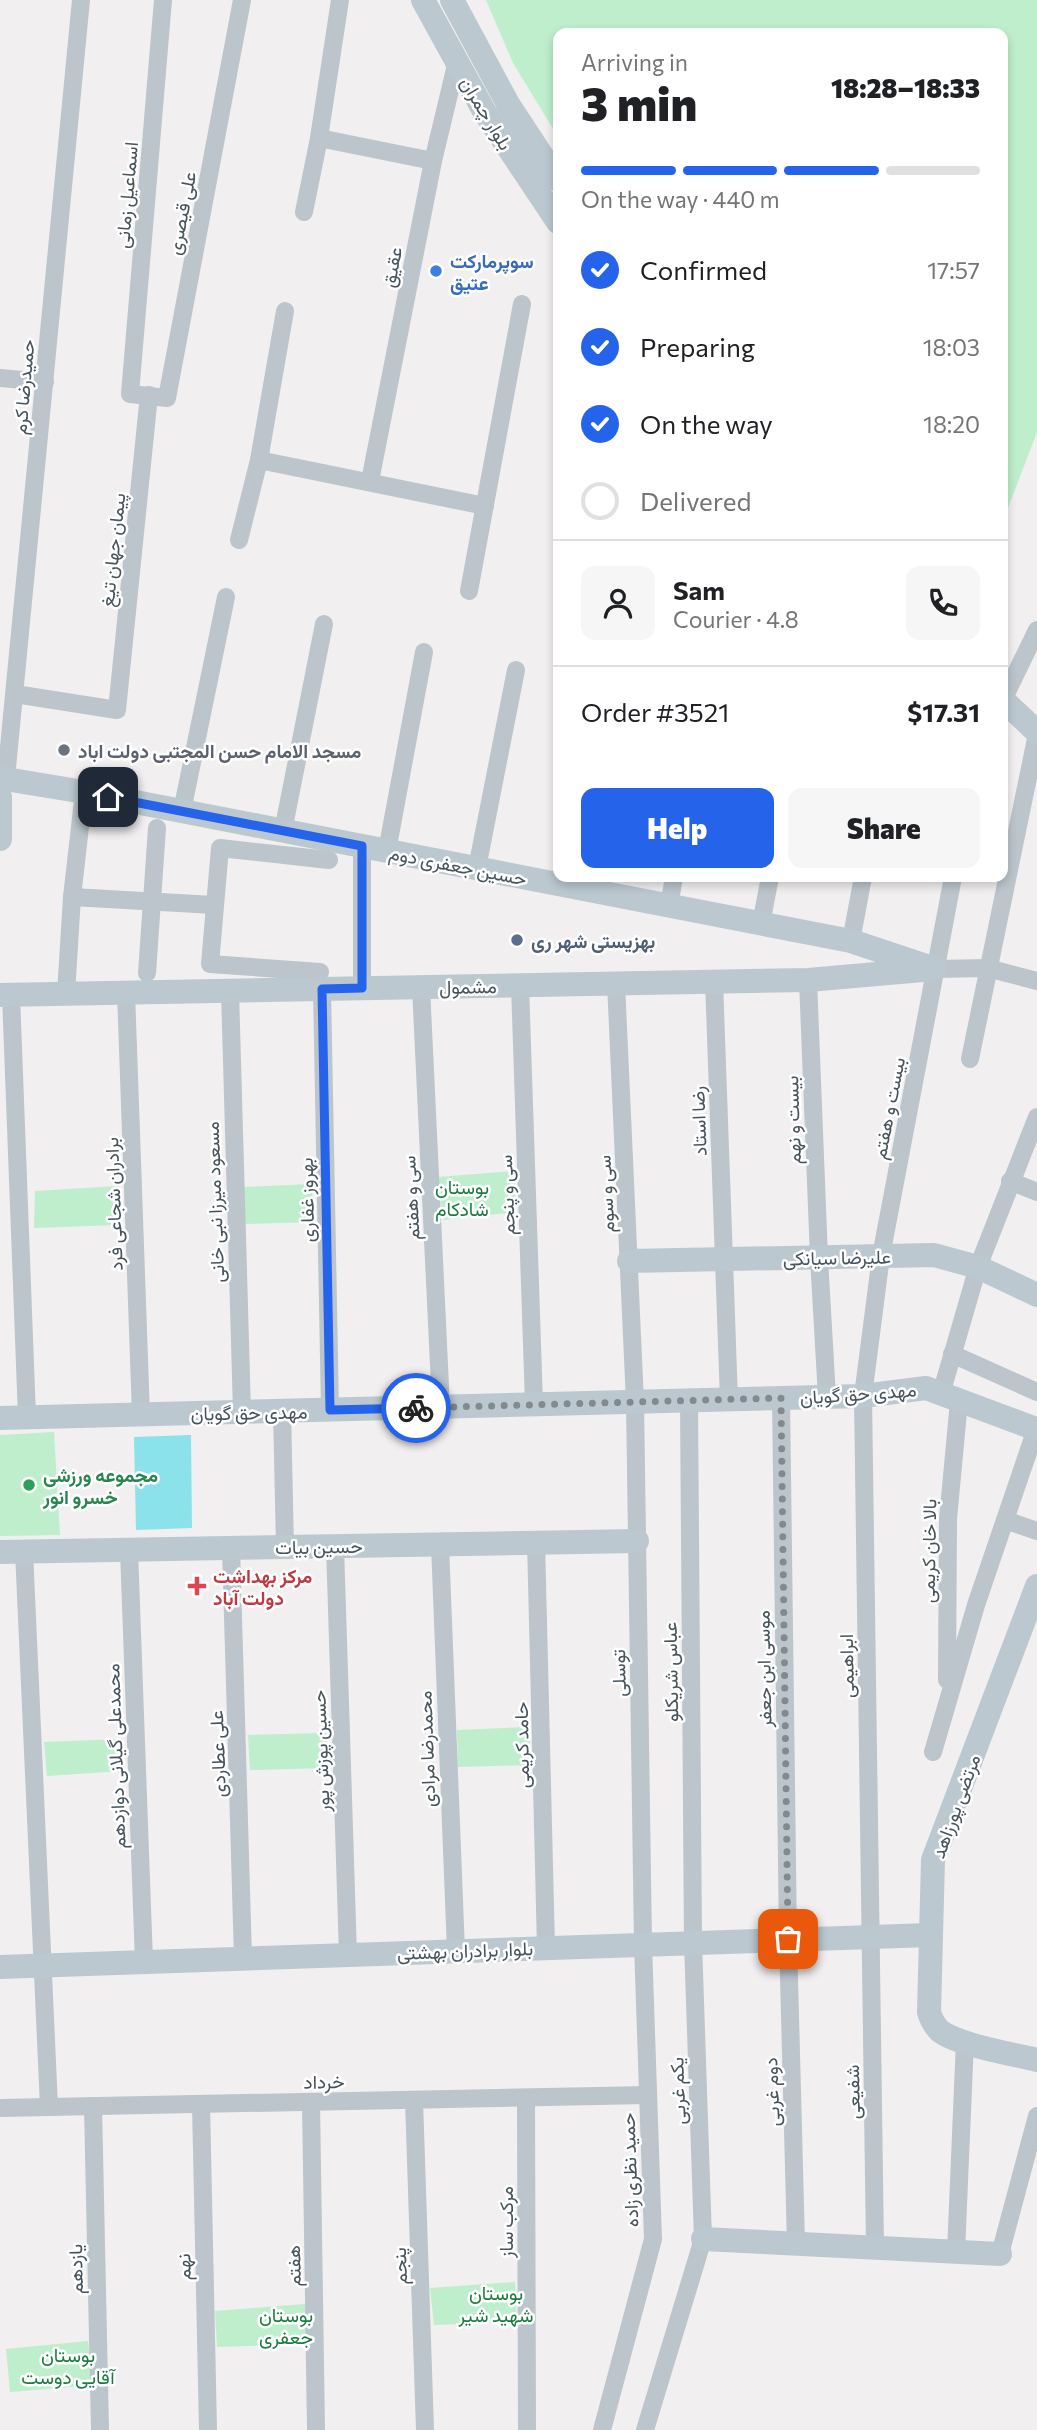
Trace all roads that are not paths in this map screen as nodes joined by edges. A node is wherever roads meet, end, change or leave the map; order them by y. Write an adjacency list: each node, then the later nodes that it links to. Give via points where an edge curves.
1 (81, 0): 16 (street, حمیدرضا کرم)
2 (163, 0): 17 (street, اسماعیل زمانی, via 130,394)
3 (242, 0): 17 (street, علی قیصری, via 167,398)
4 (340, 0): 8 (street)
5 (423, 0): 7 (street, بلوار چمران)
6 (452, 0): 10 (street, بلوار چمران)
7 (457, 61): 9 (street, عقیق); 12 (street, بلوار چمران, via 484,111)
8 (319, 138): 9 (street); 11 (street)
9 (433, 161): 19 (street, عقیق)
10 (553, 172)
11 (303, 212)
12 (553, 214)
13 (522, 304): 20 (street)
14 (285, 311): 18 (street)
15 (0, 378): 16 (street)
16 (45, 382): 29 (street, حمیدرضا کرم)
17 (149, 395): 29 (street, پیمان جهان تیغ, via 117,710)
18 (259, 460): 19 (street); 21 (street)
19 (370, 481): 20 (street)
20 (485, 506): 22 (street)
21 (239, 540)
22 (469, 591)
23 (226, 597): 34 (street)
24 (324, 624): 36 (street)
25 (1037, 631): 28 (street)
26 (425, 652): 39 (street)
27 (516, 670): 41 (street)
28 (1008, 690)
29 (15, 694): 32 (street, حمیدرضا کرم)
30 (1008, 705): 31 (street)
31 (1037, 733): 42 (street)
32 (2, 784): 33 (street, حسین جعفری دوم); 37 (street)
33 (84, 792): 34 (street, حسین جعفری دوم); 50 (street)
34 (182, 811): 36 (street, حسین جعفری دوم)
35 (157, 828): 51 (street)
36 (283, 831): 38 (street, حسین جعفری دوم)
37 (0, 839)
38 (362, 846): 39 (street, حسین جعفری دوم); 66 (street)
39 (387, 851): 41 (street, حسین جعفری دوم)
40 (329, 860): 52 (street, via 220,848)
41 (477, 869): 43 (street, حسین جعفری دوم)
42 (1008, 869)
43 (553, 879)
44 (574, 882): 53 (street, حسین جعفری دوم)
45 (673, 882): 53 (street)
46 (769, 882): 54 (street)
47 (862, 882): 55 (street)
48 (952, 882): 56 (street, بیست و هفتم)
49 (1005, 882): 57 (street)
50 (72, 897): 51 (street); 69 (street)
51 (151, 901): 52 (street); 58 (street)
52 (214, 905): 59 (street, via 210,964)
53 (669, 906): 54 (street, حسین جعفری دوم)
54 (761, 924): 55 (street, حسین جعفری دوم)
55 (851, 941): 56 (street, حسین جعفری دوم)
56 (935, 968): 57 (street, حسین جعفری دوم); 60 (street, مشمول); 75 (street, بیست و هفتم)
57 (987, 968): 62 (street, حسین جعفری دوم); 71 (street)
58 (148, 972)
59 (321, 980): 66 (street, مشمول); 67 (street, مشمول); 92 (street, بهروز غفاری)
60 (808, 980): 61 (street, مشمول); 77 (street, بیست و نهم)
61 (714, 981): 63 (street, مشمول); 76 (street, رضا استاد)
62 (1037, 981)
63 (616, 983): 64 (street, مشمول); 78 (street, سی و سوم)
64 (520, 985): 65 (street, مشمول); 90 (street, سی و پنجم)
65 (421, 987): 66 (street, مشمول); 91 (street, سی و هفتم)
66 (362, 988)
67 (230, 990): 68 (street, مشمول); 94 (street, مسعود میرزا نبی خانی)
68 (126, 992): 69 (street, مشمول); 95 (street, برادران شجاعی فرد)
69 (66, 993): 70 (street, مشمول)
70 (6, 995): 96 (street)
71 (970, 1059)
72 (1037, 1117): 73 (street, بالا خان کریمی)
73 (1010, 1181): 74 (street); 79 (street, بالا خان کریمی)
74 (1037, 1192)
75 (881, 1256): 77 (street, علیرضا سیانکی); 79 (street, علیرضا سیانکی, via 934,1255); 83 (street, بیست و هفتم)
76 (724, 1258): 77 (street, علیرضا سیانکی); 78 (street, علیرضا سیانکی); 87 (street, رضا استاد)
77 (818, 1258): 84 (street, بیست و نهم)
78 (629, 1261): 89 (street, سی و سوم)
79 (976, 1272): 80 (street, علیرضا سیانکی); 81 (street, بالا خان کریمی)
80 (1037, 1295)
81 (952, 1354): 82 (street); 85 (street, بالا خان کریمی)
82 (1037, 1392)
83 (863, 1396): 84 (street, مهدی حق گویان); 85 (street, مهدی حق گویان, via 926,1388); 114 (street, ابراهیمی)
84 (827, 1397): 86 (street, مهدی حق گویان)
85 (950, 1397): 98 (street, مهدی حق گویان); 111 (street, بالا خان کریمی)
86 (781, 1398): 87 (street, مهدی حق گویان); 115 (street, موسی ابن جعفر)
87 (729, 1400): 88 (street, مهدی حق گویان)
88 (689, 1401): 89 (street, مهدی حق گویان); 116 (street, عباس شریکلو)
89 (635, 1402): 90 (street, مهدی حق گویان); 102 (street, توسلی)
90 (534, 1404): 91 (street, مهدی حق گویان)
91 (442, 1407): 92 (street, مهدی حق گویان)
92 (330, 1410): 93 (street, مهدی حق گویان)
93 (282, 1411): 94 (street, مهدی حق گویان); 105 (street)
94 (242, 1412): 95 (street, مهدی حق گویان)
95 (141, 1415): 96 (street, مهدی حق گویان)
96 (27, 1417): 97 (street, مهدی حق گویان)
97 (0, 1418)
98 (1036, 1429): 99 (street, بالا خان کریمی)
99 (1005, 1520): 100 (street); 111 (street, بالا خان کریمی)
100 (1037, 1531)
101 (536, 1541): 102 (street, حسین بیات); 103 (street, حسین بیات); 118 (street, حامد کریمی)
102 (637, 1541): 117 (street, توسلی)
103 (440, 1545): 104 (street, حسین بیات); 119 (street, محمدرضا مرادی)
104 (335, 1546): 105 (street, حسین بیات); 120 (street, حسین پوزش پور)
105 (285, 1547): 106 (street, حسین بیات)
106 (231, 1548): 107 (street, حسین بیات); 121 (street, علی عطاردی)
107 (129, 1549): 108 (street, حسین بیات); 122 (street, محمدعلی گیلانی دوازدهم)
108 (12, 1551): 124 (street)
109 (1037, 1586): 110 (street, مرتضی پورزاهد)
110 (1029, 1632): 113 (street, مرتضی پورزاهد, via 933,1860)
111 (947, 1702): 112 (street, بالا خان کریمی)
112 (933, 1752)
113 (930, 1935): 114 (street, بلوار برادران بهشتی); 125 (street, مرتضی پورزاهد, via 932,2022 942,2032)
114 (870, 1936): 115 (street, بلوار برادران بهشتی); 138 (street, شفیعی)
115 (788, 1939): 116 (street, بلوار برادران بهشتی); 137 (street, دوم غربی)
116 (693, 1942): 117 (street, بلوار برادران بهشتی); 136 (street, یکم غربی)
117 (643, 1944): 118 (street, بلوار برادران بهشتی); 127 (street, حمید نظری زاده)
118 (546, 1948): 119 (street, بلوار برادران بهشتی)
119 (456, 1951): 120 (street, بلوار برادران بهشتی)
120 (348, 1955): 121 (street, بلوار برادران بهشتی)
121 (243, 1958): 122 (street, بلوار برادران بهشتی)
122 (145, 1962): 124 (street, بلوار برادران بهشتی)
123 (0, 1966): 124 (street, بلوار برادران بهشتی)
124 (43, 1966): 133 (street)
125 (965, 2041): 126 (street); 139 (street)
126 (1037, 2060)
127 (648, 2095): 128 (street, خرداد); 146 (street, حمید نظری زاده, via 653,2239)
128 (526, 2098): 129 (street, خرداد); 145 (street, مرکب ساز)
129 (414, 2100): 130 (street, خرداد); 144 (street, پنجم)
130 (311, 2102): 131 (street, خرداد); 143 (street, هفتم)
131 (201, 2104): 132 (street, خرداد); 142 (street, نهم)
132 (93, 2106): 133 (street, خرداد); 141 (street, یازدهم)
133 (49, 2107): 134 (street, خرداد)
134 (0, 2108)
135 (1037, 2116): 140 (street)
136 (703, 2239): 137 (street); 147 (street, یکم غربی)
137 (796, 2244): 138 (street)
138 (875, 2248): 139 (street)
139 (956, 2252): 140 (street)
140 (1000, 2254)
141 (100, 2430)
142 (208, 2430)
143 (317, 2430)
144 (425, 2430)
145 (527, 2430)
146 (602, 2430)
147 (645, 2430)

